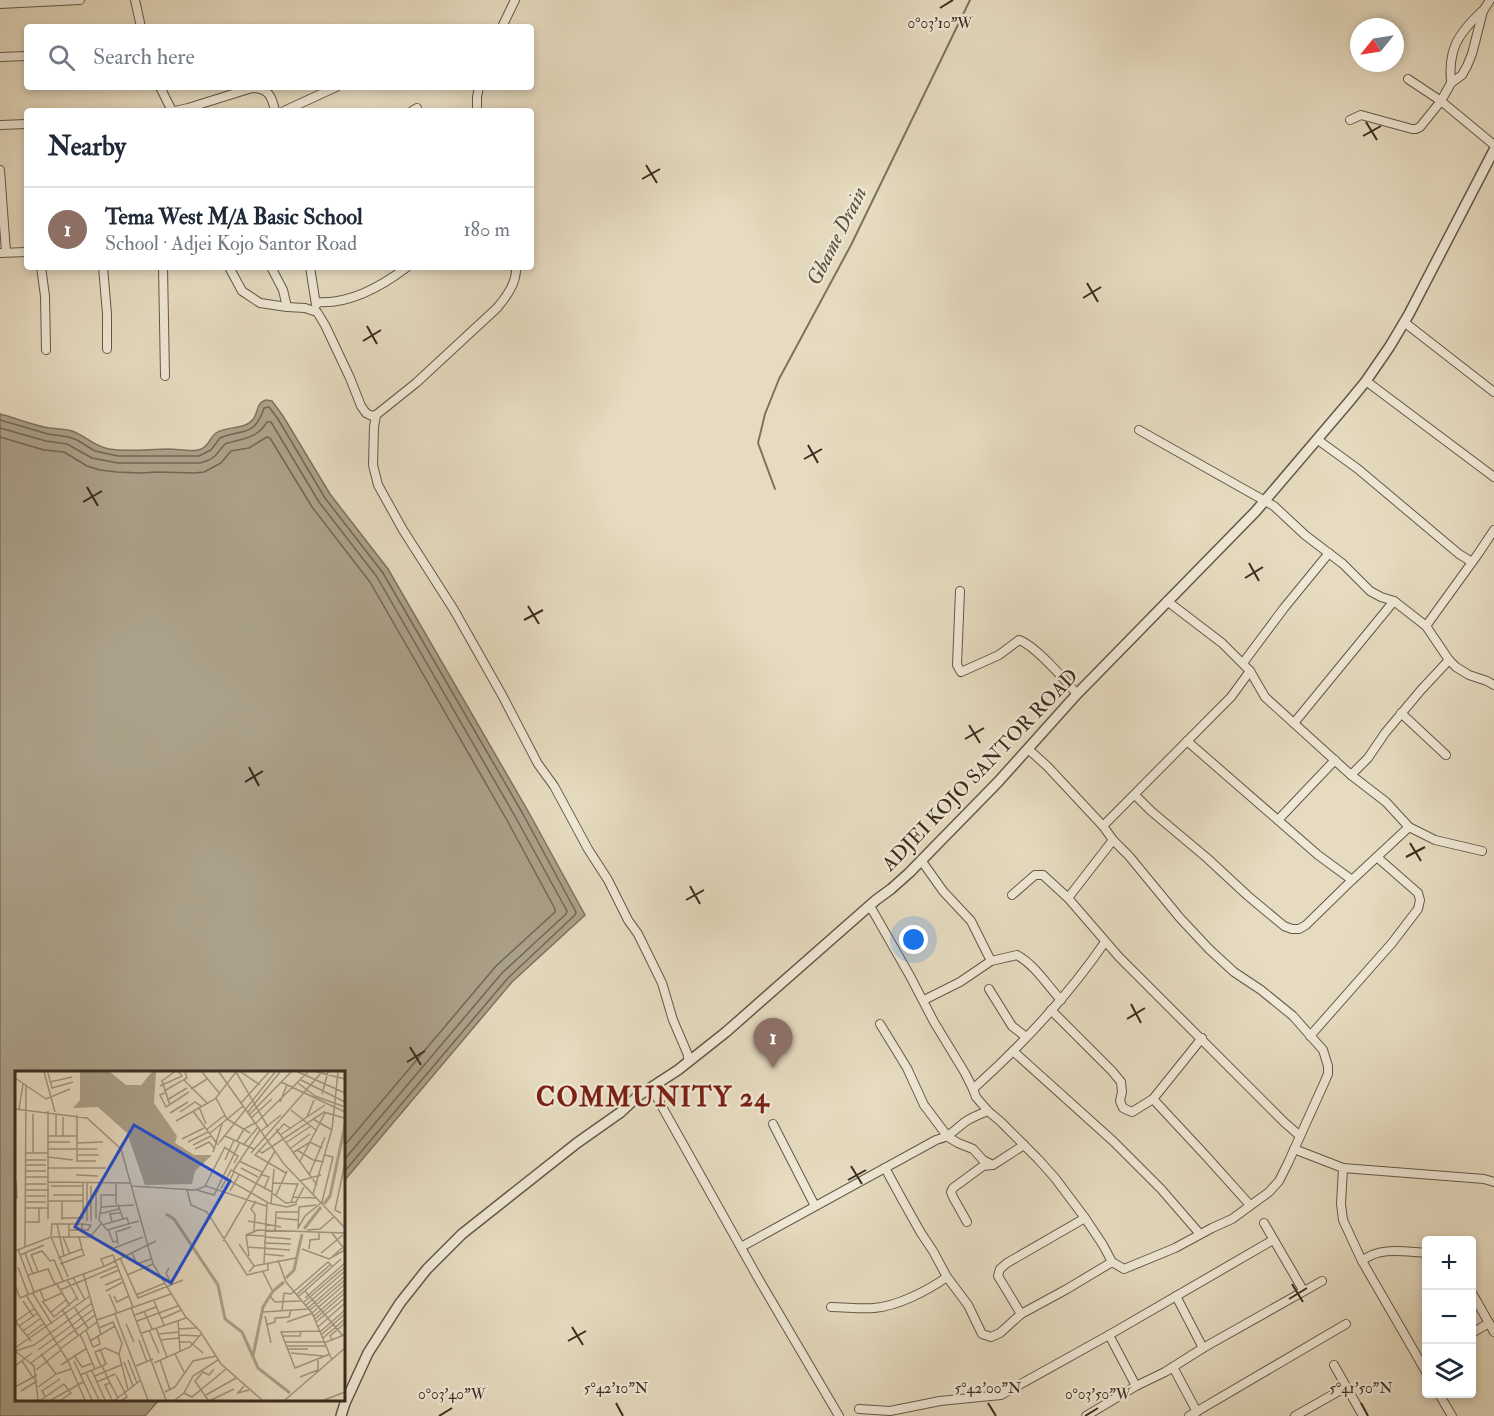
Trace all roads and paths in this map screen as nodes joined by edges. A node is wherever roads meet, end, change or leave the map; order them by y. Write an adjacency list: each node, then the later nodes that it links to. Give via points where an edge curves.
1 (80, 0): 5 (street)
2 (135, 0): 7 (street)
3 (515, 0): 8 (street)
4 (1490, 0): 6 (street)
5 (0, 4)
6 (1483, 11): 12 (street, via 1467,66); 12 (street, via 1459,38 1452,54)
7 (140, 24)
8 (503, 24)
9 (24, 56): 10 (street)
10 (0, 57)
11 (1408, 79): 18 (street)
12 (1451, 83): 18 (street)
13 (162, 90): 19 (street)
14 (246, 90): 20 (street)
15 (264, 90): 21 (street)
16 (330, 90): 22 (street)
17 (478, 90): 23 (street)
18 (1441, 101): 24 (street, via 1416,129 1361,115); 27 (street)
19 (171, 108)
20 (188, 108)
21 (274, 108)
22 (290, 108)
23 (477, 108)
24 (1350, 120)
25 (24, 124): 26 (street)
26 (0, 125)
27 (1494, 145)
28 (1494, 150): 43 (street, ADJEI KOJO SANTOR ROAD)
29 (0, 170): 31 (street)
30 (24, 252): 31 (street)
31 (3, 253)
32 (41, 270): 45 (street, via 45,296)
33 (103, 270): 44 (street)
34 (163, 270): 46 (street)
35 (231, 270): 41 (street, via 242,291 260,303)
36 (273, 270): 41 (street)
37 (311, 270): 40 (street)
38 (402, 270): 40 (street, via 355,296)
39 (516, 270): 49 (street, via 497,309)
40 (316, 302): 42 (street)
41 (287, 307): 42 (street)
42 (317, 312): 49 (street, via 366,413)
43 (1404, 322): 47 (street, ADJEI KOJO SANTOR ROAD); 48 (street)
44 (107, 349)
45 (45, 350)
46 (165, 376)
47 (1365, 381): 51 (street, ADJEI KOJO SANTOR ROAD); 52 (street)
48 (1494, 392)
49 (376, 415): 96 (street, via 373,465 378,485 639,934 664,989)
50 (1138, 430): 53 (street)
51 (1318, 440): 53 (street, ADJEI KOJO SANTOR ROAD); 56 (street)
52 (1494, 477)
53 (1264, 500): 55 (street); 59 (street, ADJEI KOJO SANTOR ROAD)
54 (1494, 530): 56 (street)
55 (1329, 553): 58 (street, via 1370,591); 62 (street)
56 (1472, 562): 60 (street)
57 (960, 591): 65 (street, via 957,665 961,672 999,655 1019,640 1026,642)
58 (1394, 601): 60 (street); 67 (street)
59 (1167, 602): 62 (street); 65 (street, ADJEI KOJO SANTOR ROAD)
60 (1426, 626): 61 (street)
61 (1449, 660): 64 (street, via 1469,675); 66 (street)
62 (1243, 663): 63 (street)
63 (1250, 671): 67 (street, via 1265,698); 68 (street, via 1231,697)
64 (1494, 685)
65 (1077, 694): 69 (street, ADJEI KOJO SANTOR ROAD)
66 (1401, 713): 70 (street); 72 (street)
67 (1294, 723): 71 (street)
68 (1187, 741): 73 (street); 74 (street)
69 (1028, 749): 75 (street); 80 (street, ADJEI KOJO SANTOR ROAD)
70 (1446, 755)
71 (1335, 760): 72 (street); 74 (street)
72 (1351, 775): 76 (street, via 1386,802)
73 (1134, 795): 75 (street); 81 (street, via 1284,926 1306,926)
74 (1278, 820): 81 (street)
75 (1103, 826): 77 (street)
76 (1409, 827): 78 (street, via 1435,840); 79 (street)
77 (1113, 840): 83 (street); 92 (street, via 1209,949 1293,1016)
78 (1482, 851)
79 (1378, 858): 81 (street); 92 (street, via 1418,893 1418,909)
80 (921, 860): 84 (street, ADJEI KOJO SANTOR ROAD); 86 (street, via 971,921)
81 (1352, 880)
82 (1012, 895): 83 (street, via 1035,874 1043,875)
83 (1068, 898): 85 (street)
84 (870, 906): 88 (street); 96 (street, ADJEI KOJO SANTOR ROAD)
85 (1106, 942): 89 (street); 94 (street)
86 (991, 961): 88 (street); 89 (street, via 1017,955 1023,958)
87 (988, 989): 93 (street, via 1012,1026)
88 (924, 1000): 98 (street)
89 (1061, 1000): 90 (street)
90 (1051, 1010): 93 (street); 99 (street, via 1121,1082 1123,1108 1132,1112)
91 (880, 1024): 103 (street, via 908,1068 924,1105)
92 (1310, 1036): 102 (street, via 1323,1050 1328,1074)
93 (1026, 1037): 95 (street)
94 (1202, 1038): 99 (street); 102 (street)
95 (1013, 1051): 98 (street); 115 (street, via 1113,1141)
96 (688, 1062): 97 (street, ADJEI KOJO SANTOR ROAD)
97 (651, 1087): 117 (street); 143 (street, ADJEI KOJO SANTOR ROAD, via 462,1234 427,1269 368,1353)
98 (974, 1089): 100 (street)
99 (1153, 1100): 110 (street)
100 (988, 1111): 103 (street, via 966,1121); 104 (street)
101 (773, 1124): 111 (street)
102 (1300, 1136): 105 (street)
103 (948, 1137): 106 (street, via 973,1149); 107 (street)
104 (1024, 1145): 106 (street); 112 (street)
105 (1294, 1149): 108 (street); 110 (street, via 1279,1180)
106 (993, 1165): 113 (street, via 983,1166 951,1192)
107 (885, 1168): 111 (street); 121 (street)
108 (1342, 1168): 109 (street); 119 (street, via 1343,1220)
109 (1494, 1182)
110 (1250, 1205): 115 (street, via 1232,1219)
111 (815, 1206): 117 (street)
112 (1085, 1218): 120 (street); 127 (street, via 1000,1269 998,1276)
113 (967, 1222)
114 (1264, 1223): 116 (street)
115 (1200, 1234): 120 (street, via 1124,1269)
116 (1273, 1240): 123 (street); 124 (street)
117 (741, 1247): 144 (street)
118 (1422, 1253): 119 (street, via 1383,1251)
119 (1362, 1261): 134 (street)
120 (1112, 1262): 127 (street)
121 (947, 1277): 126 (street, via 929,1290 875,1308); 127 (street, via 968,1305 982,1334 991,1337 1000,1333)
122 (1322, 1281): 123 (street)
123 (1303, 1290): 133 (street)
124 (1176, 1296): 132 (street); 133 (street)
125 (1476, 1300): 128 (street)
126 (831, 1307)
127 (1021, 1314)
128 (1489, 1323): 130 (street); 131 (street)
129 (1346, 1324): 142 (street)
130 (1476, 1331)
131 (1494, 1332)
132 (1108, 1335): 137 (street); 141 (street, via 1001,1395 940,1401)
133 (1203, 1348): 136 (street)
134 (1422, 1358)
135 (1334, 1365): 138 (street)
136 (1173, 1367): 137 (street); 142 (street)
137 (1136, 1386): 145 (street)
138 (1346, 1387): 146 (street); 147 (street)
139 (1441, 1398): 148 (street)
140 (859, 1409): 141 (street)
141 (892, 1413)
142 (1193, 1414)
143 (341, 1416)
144 (839, 1416)
145 (1086, 1416)
146 (1294, 1416)
147 (1363, 1416)
148 (1452, 1416)

